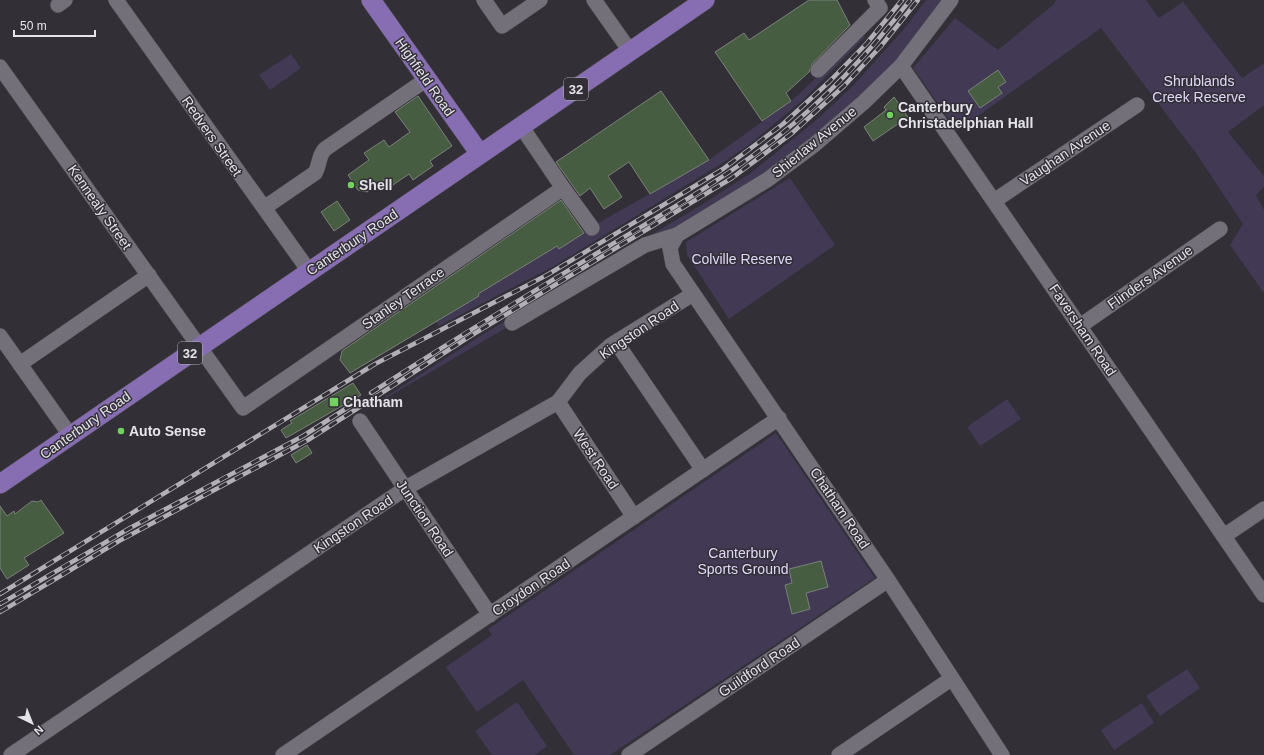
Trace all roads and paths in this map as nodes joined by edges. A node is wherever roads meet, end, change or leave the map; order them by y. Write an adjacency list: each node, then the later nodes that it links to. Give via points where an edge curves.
1 (116, 0): 19 (street, Redvers Street)
2 (371, 0): 13 (main road, Highfield Road)
3 (484, 0): 4 (street, via 502,26)
4 (540, 0)
5 (594, 0): 9 (street)
6 (704, 0): 9 (main road, Canterbury Road / 32)
7 (951, 0): 10 (street, Shierlaw Avenue)
8 (881, 3): 12 (street)
9 (630, 51): 15 (main road, Canterbury Road / 32)
10 (901, 66): 18 (street, Faversham Road); 22 (street, Shierlaw Avenue, via 814,145 767,180)
11 (0, 67): 24 (street, Kennealy Street)
12 (818, 70)
13 (427, 79): 16 (main road, Highfield Road); 19 (street, via 325,149 320,154 315,173)
14 (1137, 105): 18 (street, Vaughan Avenue)
15 (521, 126): 16 (main road, Canterbury Road / 32); 17 (street)
16 (480, 154): 23 (main road, Canterbury Road / 32)
17 (563, 188): 20 (street); 30 (street, Stanley Terrace, via 243,408)
18 (994, 201): 27 (street, Faversham Road)
19 (264, 208): 23 (street, Redvers Street)
20 (592, 228)
21 (1220, 229): 27 (street, Flinders Avenue)
22 (677, 235): 25 (street, Chatham Road, via 670,248 673,264); 26 (street, Shierlaw Avenue, via 645,245)
23 (309, 271): 30 (main road, Canterbury Road / 32)
24 (148, 275): 30 (street, Kennealy Street); 31 (street)
25 (693, 294): 29 (street, Kingston Road); 33 (street, Chatham Road)
26 (512, 323)
27 (1080, 326): 41 (street, Faversham Road)
28 (0, 336): 31 (street)
29 (616, 342): 32 (street, Kingston Road, via 580,373); 36 (street)
30 (199, 347): 35 (main road, Canterbury Road / 32)
31 (20, 364): 35 (street)
32 (558, 402): 38 (street, Kingston Road); 40 (street, West Road)
33 (779, 418): 36 (street, Croydon Road); 42 (street, Chatham Road)
34 (360, 420): 38 (street, Junction Road)
35 (70, 436): 37 (main road, Canterbury Road / 32)
36 (703, 470): 40 (street, Croydon Road)
37 (0, 484)
38 (406, 488): 44 (street, Junction Road); 46 (street, Kingston Road)
39 (1264, 509): 41 (street)
40 (634, 517): 44 (street, Croydon Road)
41 (1224, 536): 43 (street, Faversham Road)
42 (888, 580): 45 (street, Chatham Road); 48 (street, Guildford Road)
43 (1264, 595)
44 (490, 615): 47 (street, Croydon Road)
45 (951, 679): 49 (street); 50 (street, Chatham Road)
46 (11, 755)
47 (283, 755)
48 (630, 755)
49 (839, 755)
50 (1002, 755)

